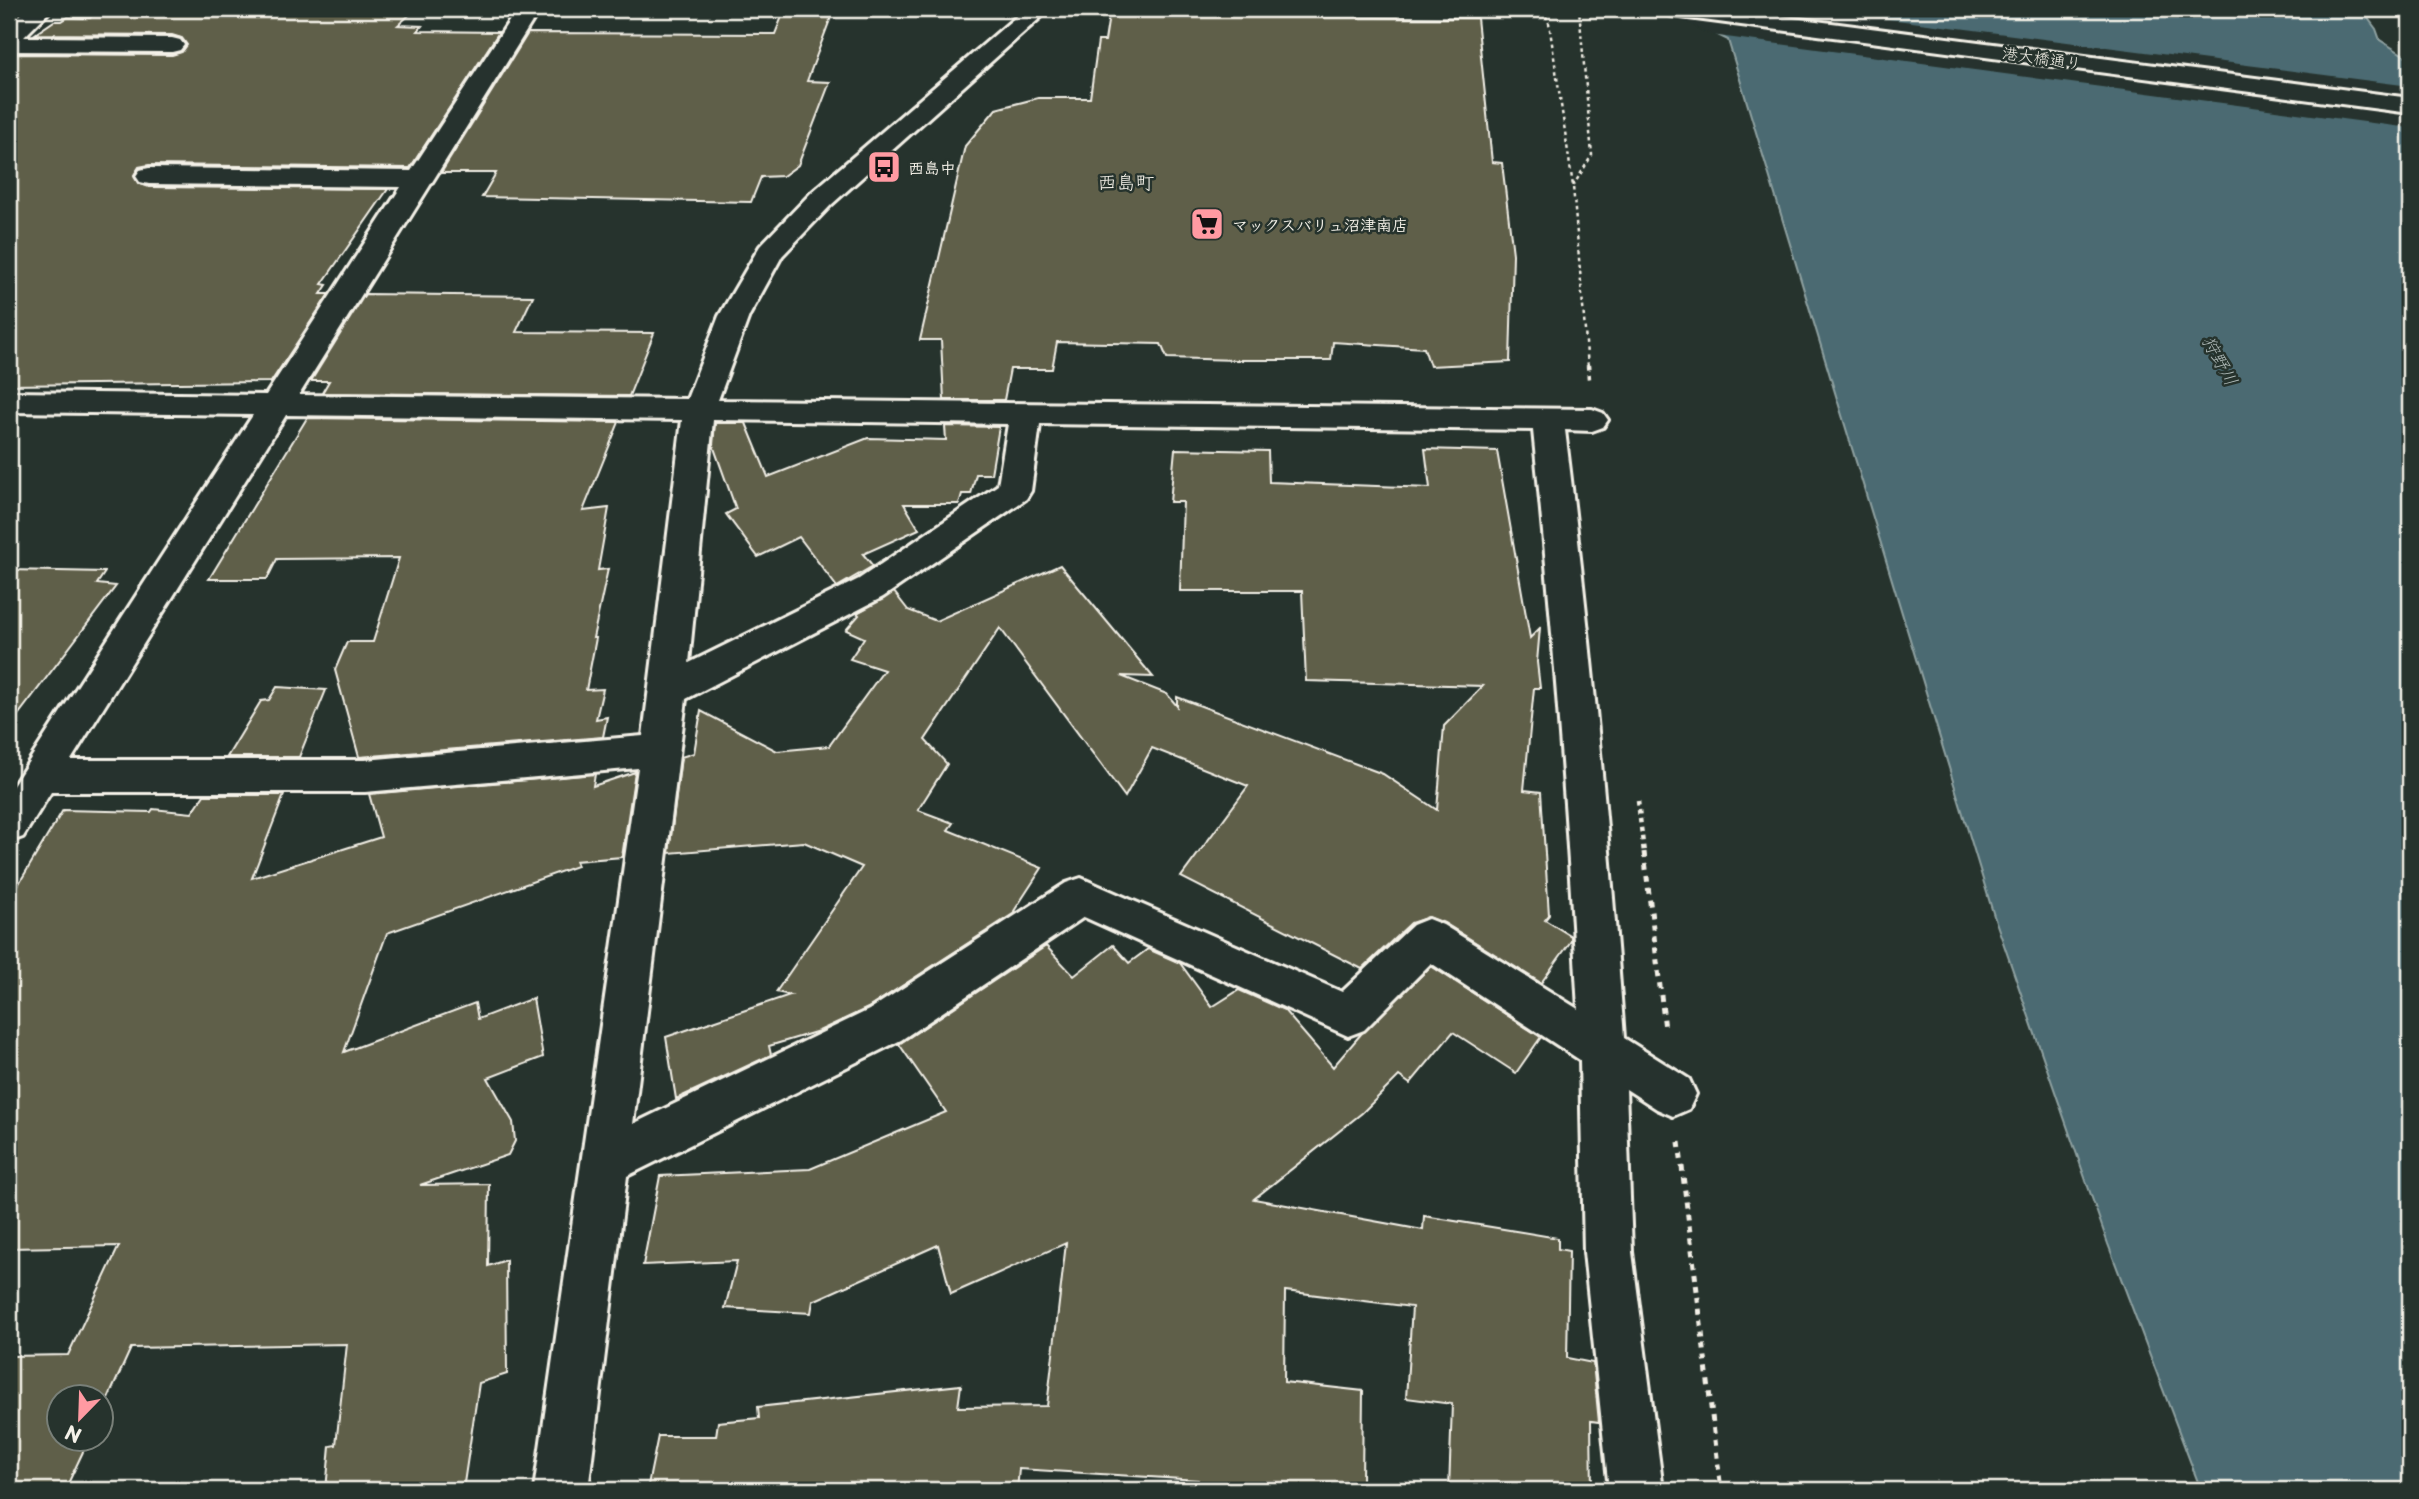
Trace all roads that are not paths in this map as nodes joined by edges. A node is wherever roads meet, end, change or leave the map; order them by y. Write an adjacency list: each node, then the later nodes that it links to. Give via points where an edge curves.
1 (40, 9): 5 (street)
2 (528, 9): 10 (street)
3 (1038, 9): 13 (street, via 821,199 770,252 734,316)
4 (1673, 9): 8 (street, 港大橋通り)
5 (9, 38)
6 (9, 44): 7 (street)
7 (172, 45)
8 (2410, 106)
9 (149, 176): 10 (street)
10 (419, 178): 12 (street)
11 (9, 402): 12 (street)
12 (275, 404): 13 (street); 19 (street)
13 (699, 408): 14 (street); 17 (street)
14 (1026, 413): 15 (street); 17 (street, via 1014,491 871,588)
15 (1548, 420): 16 (street); 21 (street, via 1573,654)
16 (1592, 420)
17 (668, 691): 18 (street)
18 (660, 750): 19 (street, via 365,776); 23 (street)
19 (40, 776): 20 (street)
20 (9, 825)
21 (1602, 1049): 22 (street); 23 (street, via 1428,938 1348,1016 1081,896 885,1025); 25 (street, via 1608,1252)
22 (1673, 1094)
23 (605, 1163): 24 (street)
24 (561, 1490)
25 (1636, 1490)

